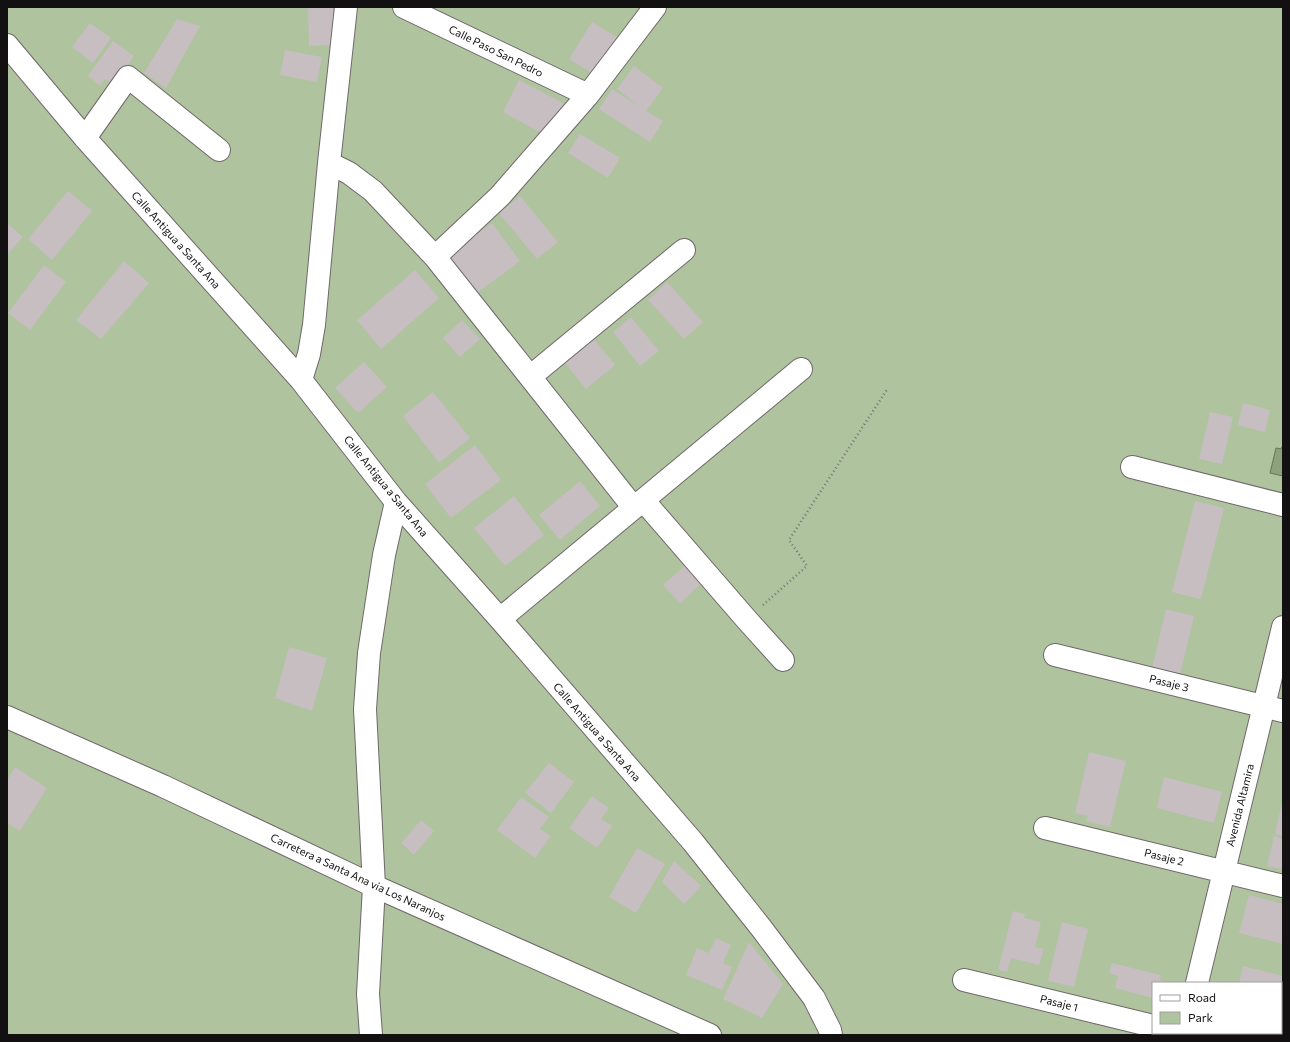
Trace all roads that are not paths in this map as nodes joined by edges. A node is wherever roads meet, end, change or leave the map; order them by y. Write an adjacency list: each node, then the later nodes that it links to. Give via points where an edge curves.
1 (346, 7): 8 (street)
2 (404, 7): 5 (street, Calle Paso San Pedro)
3 (655, 7): 5 (street)
4 (7, 45): 6 (street, Calle Antigua a Santa Ana)
5 (588, 95): 10 (street, via 500,196)
6 (85, 138): 7 (street, via 128,77); 13 (street, Calle Antigua a Santa Ana)
7 (219, 150)
8 (329, 163): 10 (street, via 349,173 373,191); 13 (street, via 314,325)
9 (684, 250): 12 (street)
10 (435, 257): 12 (street)
11 (801, 369): 16 (street)
12 (530, 376): 16 (street)
13 (301, 380): 15 (street, Calle Antigua a Santa Ana)
14 (1132, 467): 17 (street)
15 (396, 502): 18 (street, Calle Antigua a Santa Ana); 26 (street, via 384,555 369,653 365,709)
16 (638, 504): 18 (street); 21 (street)
17 (1283, 505)
18 (500, 619): 33 (street, Calle Antigua a Santa Ana, via 693,842 814,998)
19 (1283, 627): 22 (street, Avenida Altamira)
20 (1055, 655): 22 (street, Pasaje 3)
21 (783, 660)
22 (1273, 709): 25 (street, Avenida Altamira)
23 (7, 717): 26 (street, Carretera a Santa Ana via Los Naranjos, via 164,786)
24 (1045, 828): 25 (street, Pasaje 2)
25 (1224, 871): 27 (street, Pasaje 2); 29 (street, Avenida Altamira)
26 (374, 886): 31 (street, via 368,994); 32 (street, Carretera a Santa Ana via Los Naranjos)
27 (1283, 886)
28 (964, 980): 30 (street, Pasaje 1)
29 (1197, 982)
30 (1152, 1026)
31 (370, 1035)
32 (710, 1035)
33 (831, 1035)

